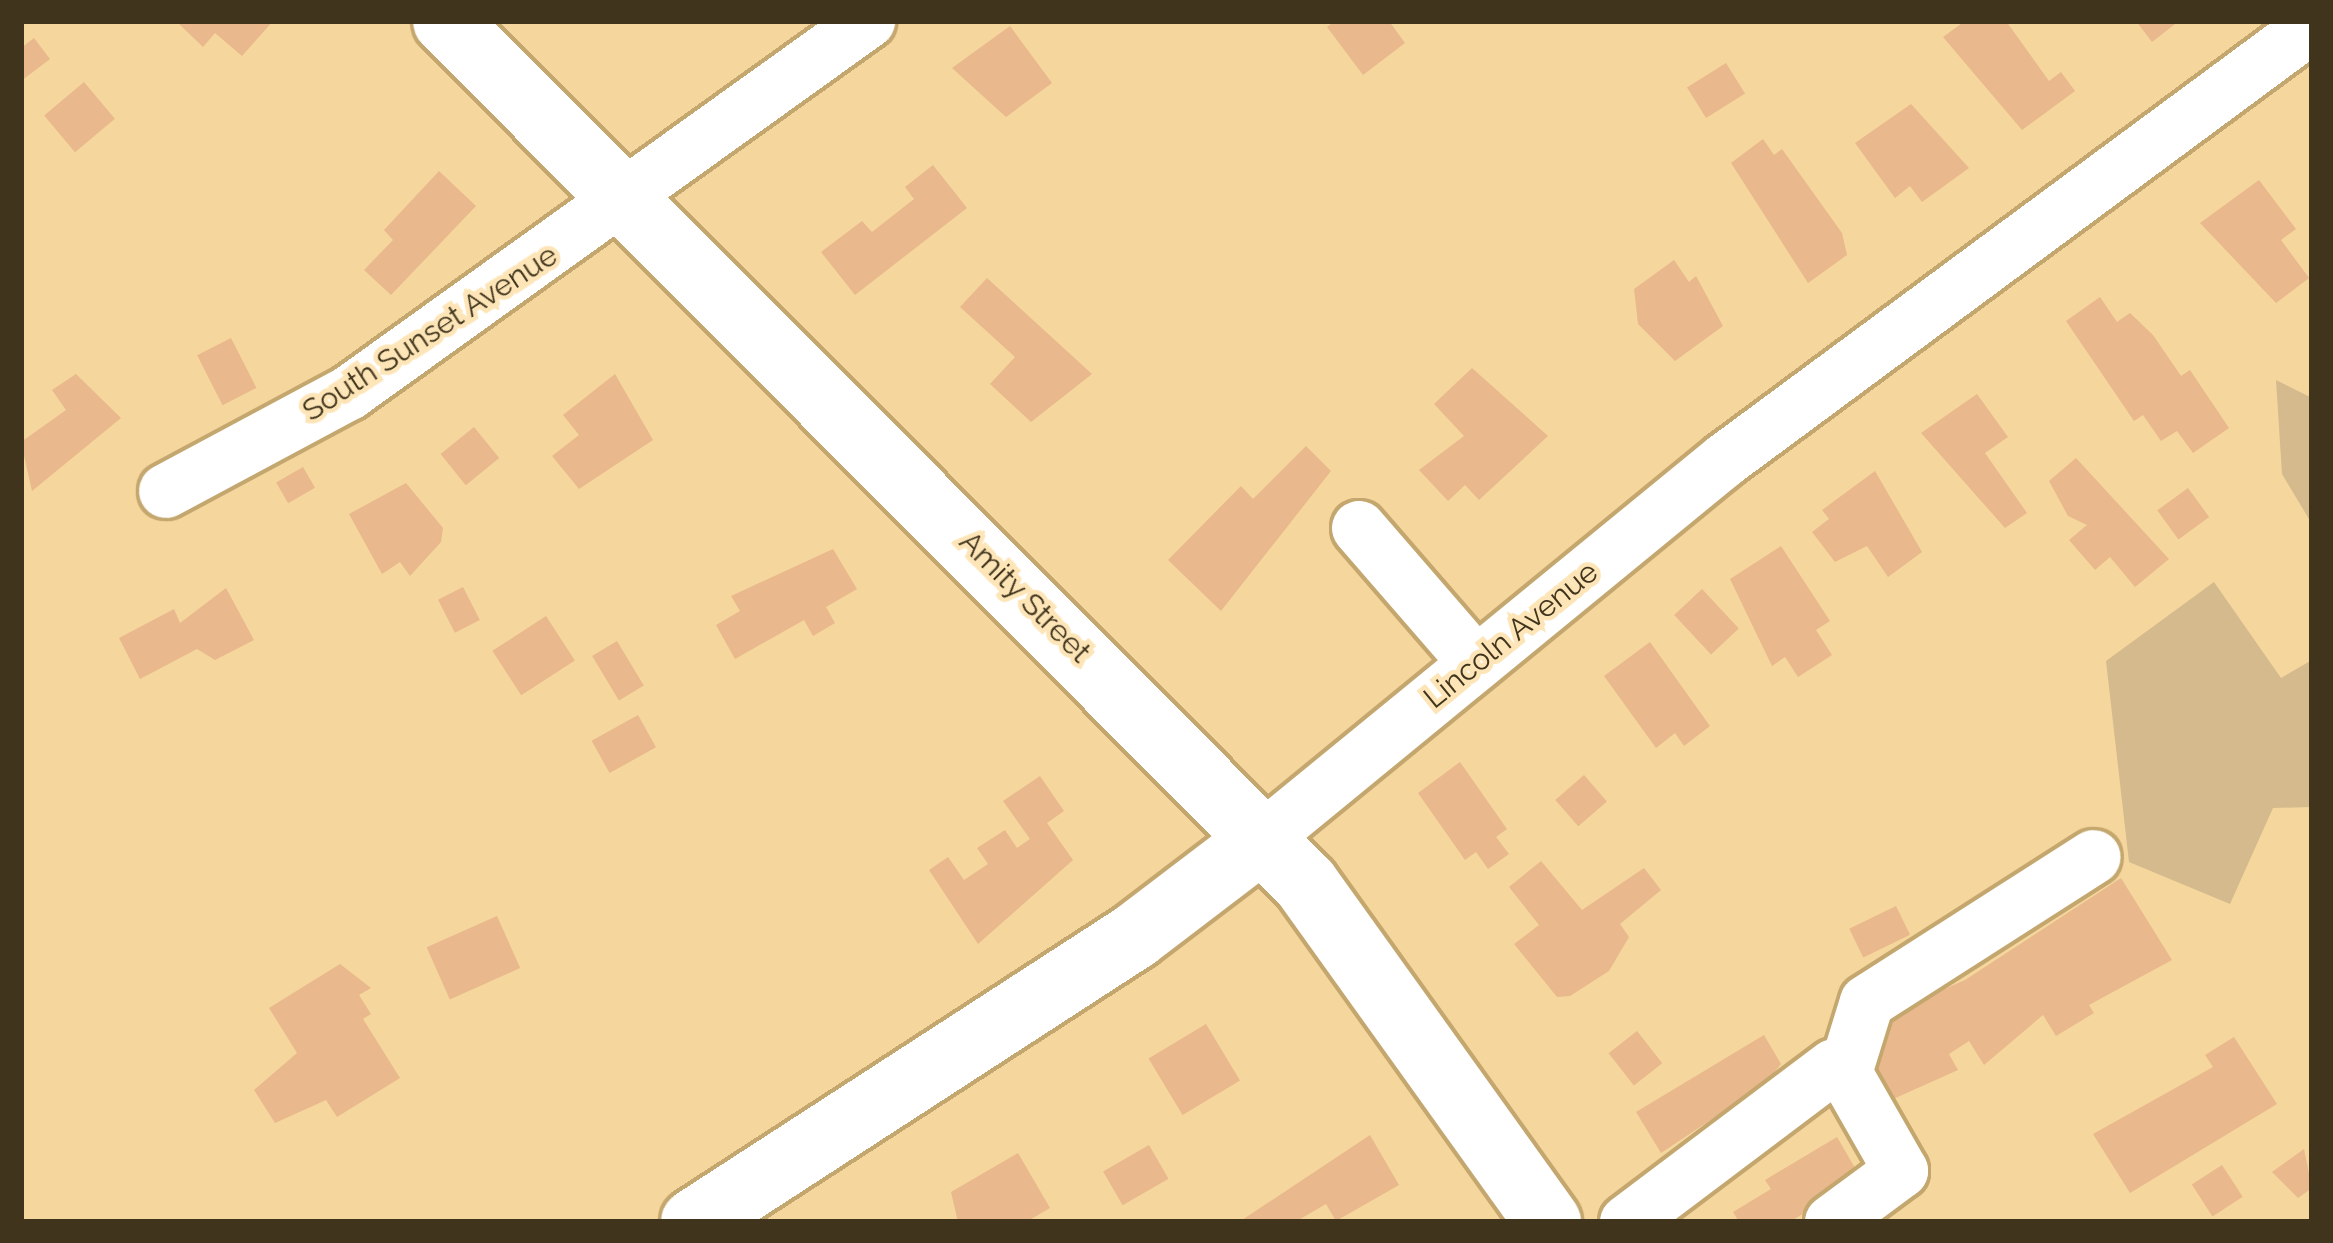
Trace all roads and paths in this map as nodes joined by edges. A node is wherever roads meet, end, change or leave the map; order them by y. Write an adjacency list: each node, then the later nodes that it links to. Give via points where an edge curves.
1 (446, 21): 4 (main road, Amity Street)
2 (868, 21): 4 (street, South Sunset Avenue)
3 (2312, 26): 7 (street, Lincoln Avenue, via 1725,460)
4 (626, 202): 5 (street, South Sunset Avenue, via 349,393); 8 (main road, Amity Street)
5 (166, 491)
6 (1359, 528): 7 (street)
7 (1476, 664): 8 (street, Lincoln Avenue)
8 (1262, 840): 11 (main road, Lincoln Avenue, via 1135,936); 12 (main road, Amity Street, via 1366,955)
9 (2094, 857): 14 (street, via 1867,1002 1845,1072 1901,1171)
10 (1834, 1066): 13 (street)
11 (694, 1222)
12 (1548, 1222)
13 (1627, 1222)
14 (1832, 1222)

